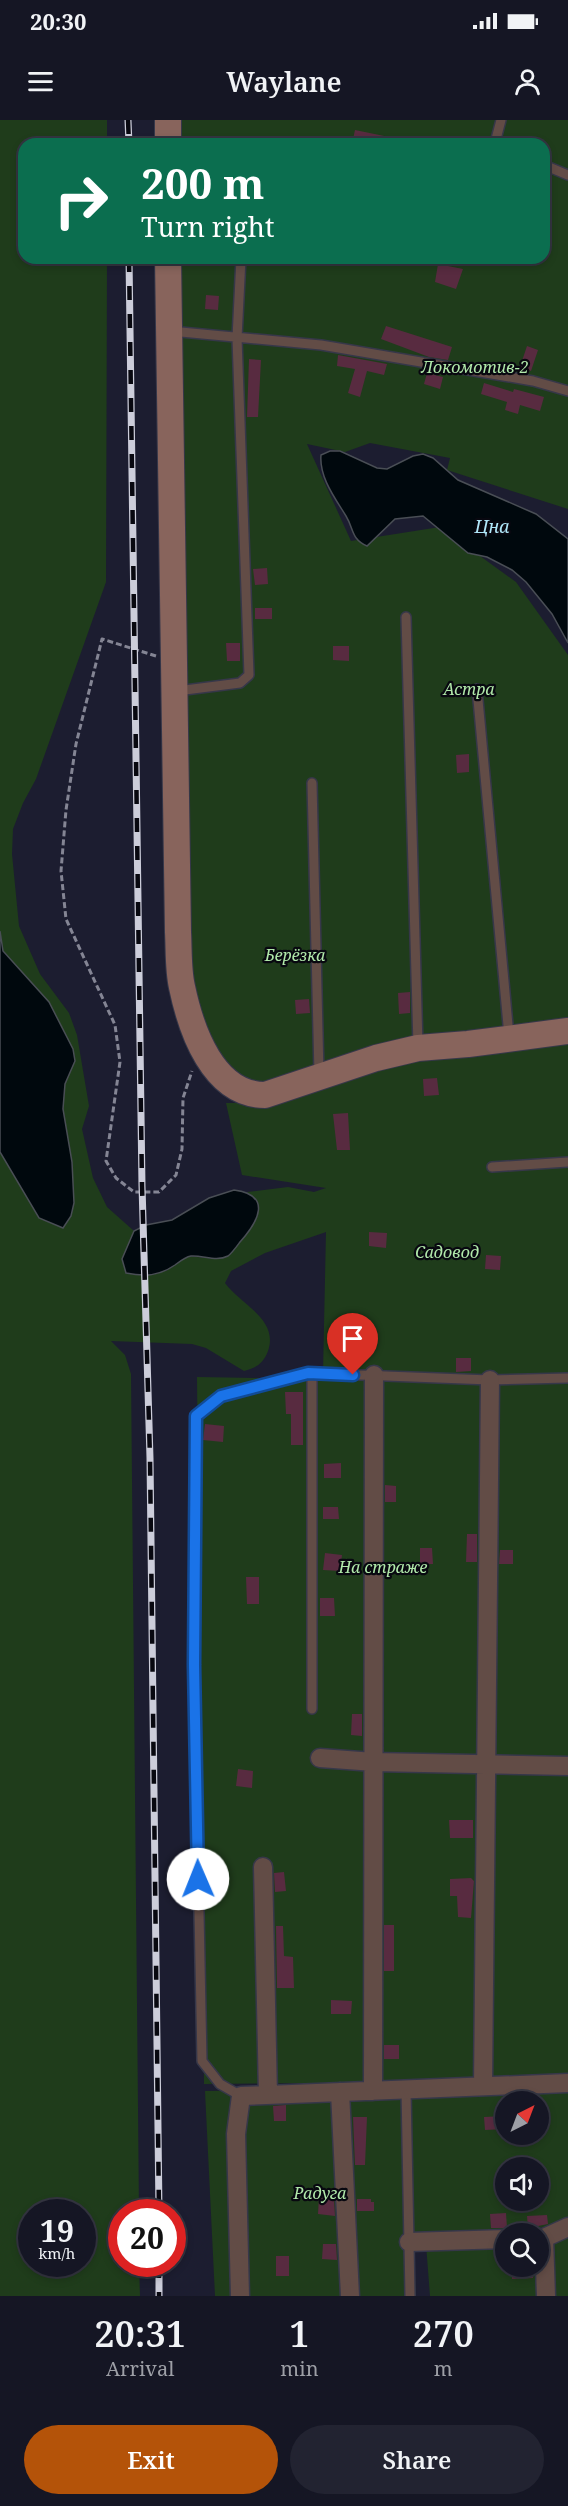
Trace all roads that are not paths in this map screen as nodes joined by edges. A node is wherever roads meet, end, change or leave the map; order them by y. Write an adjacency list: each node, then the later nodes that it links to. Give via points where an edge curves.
1 (168, 120): 3 (street)
2 (501, 120): 4 (lane)
3 (168, 138)
4 (496, 138)
5 (550, 168): 6 (lane)
6 (568, 175)
7 (168, 264): 9 (street)
8 (241, 264): 10 (lane)
9 (167, 331): 10 (lane); 14 (street)
10 (237, 338): 11 (lane, via 321,345 533,381); 14 (lane, via 249,675 240,683)
11 (568, 391)
12 (406, 617): 18 (lane)
13 (477, 689): 17 (lane)
14 (174, 692): 19 (street, via 181,986 192,1025 220,1076 246,1093 265,1095)
15 (312, 783): 19 (lane)
16 (568, 1030): 17 (street)
17 (509, 1038): 18 (street)
18 (418, 1048): 19 (street)
19 (320, 1076)
20 (568, 1162): 21 (lane)
21 (492, 1167)
22 (312, 1373): 23 (lane); 26 (lane); 38 (lane, via 221,1396 196,1416 194,1665 201,2050 202,2061 220,2084)
23 (374, 1375): 25 (lane); 28 (street)
24 (568, 1378): 25 (lane)
25 (489, 1380): 29 (street)
26 (312, 1708)
27 (320, 1758): 28 (street)
28 (374, 1762): 29 (street); 35 (street)
29 (486, 1763): 30 (street); 33 (street)
30 (568, 1766)
31 (263, 1867): 37 (street)
32 (568, 2083): 33 (street)
33 (483, 2086): 34 (street)
34 (406, 2090): 35 (street); 42 (lane)
35 (373, 2091): 36 (street)
36 (340, 2092): 37 (street); 45 (street)
37 (268, 2095): 38 (street)
38 (241, 2096): 44 (street, via 236,2134)
39 (568, 2227): 40 (street)
40 (549, 2235)
41 (495, 2239): 42 (street)
42 (409, 2242): 46 (lane)
43 (544, 2277): 47 (street)
44 (240, 2296)
45 (350, 2296)
46 (410, 2296)
47 (546, 2296)

